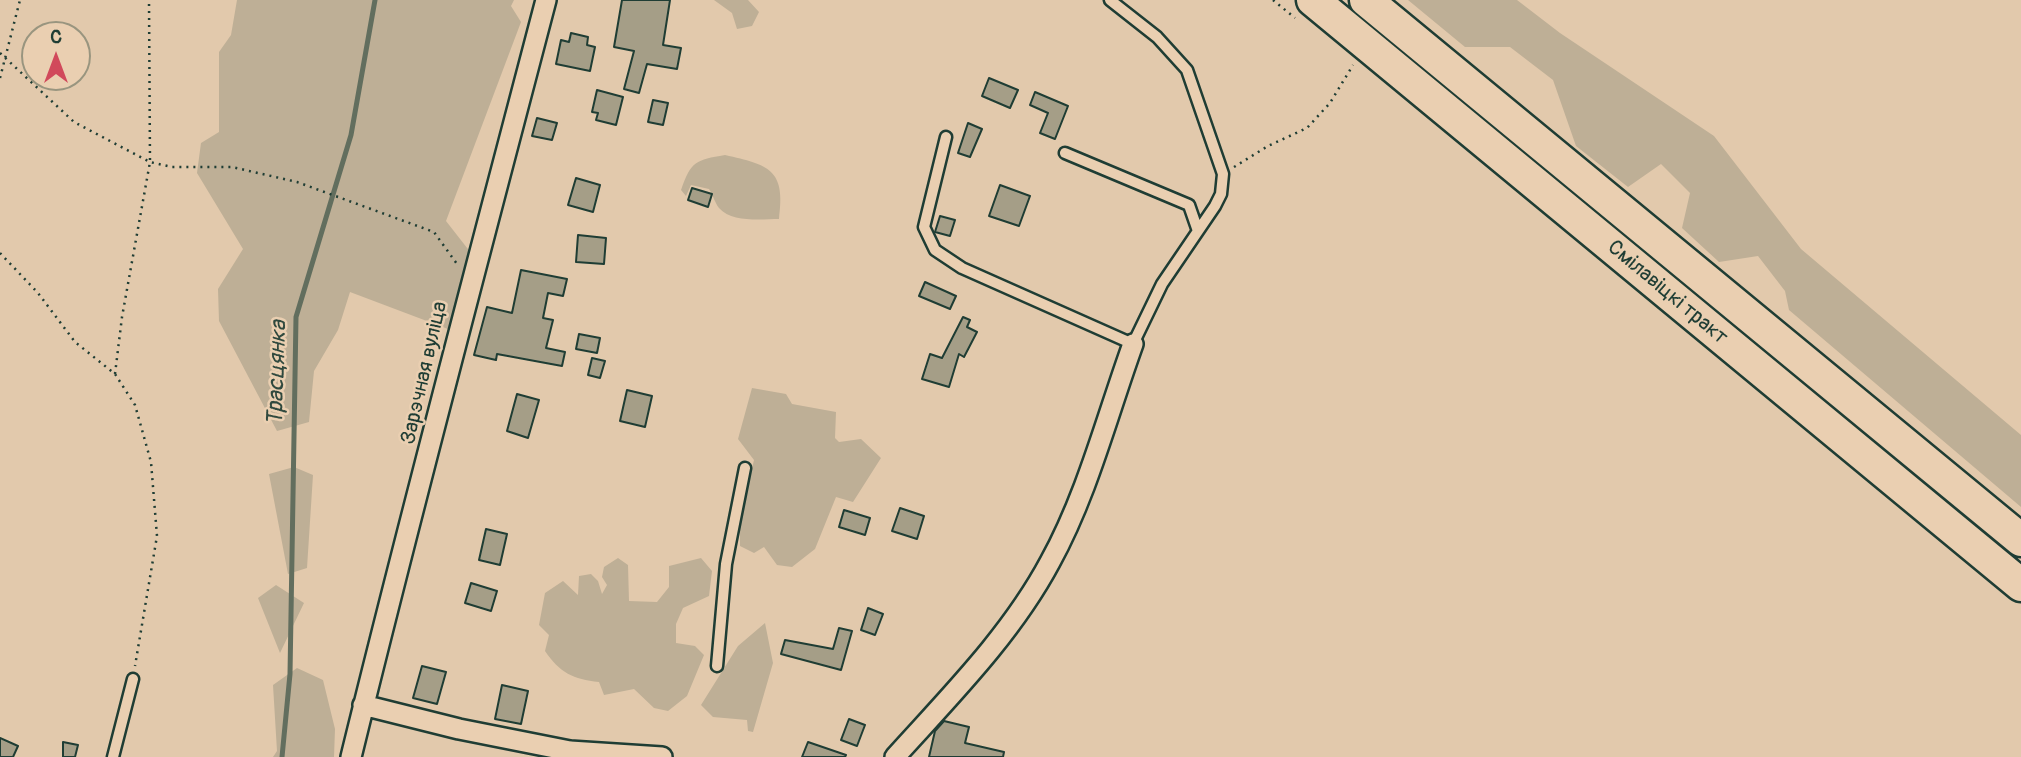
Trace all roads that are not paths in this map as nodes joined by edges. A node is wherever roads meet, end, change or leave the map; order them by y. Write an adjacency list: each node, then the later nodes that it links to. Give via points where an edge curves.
1 (546, 0): 14 (street, Зарэчная вуліца)
2 (1110, 0): 7 (lane, via 1157,37 1187,70 1223,174 1221,194)
3 (1312, 0): 11 (highway, Смілавіцкі тракт)
4 (1366, 0): 10 (highway, Смілавіцкі тракт)
5 (946, 137): 8 (lane, via 924,227 934,250 962,268)
6 (1065, 153): 7 (lane, via 1189,205)
7 (1198, 231): 8 (lane, via 1162,284)
8 (1133, 344): 19 (street, via 1076,506 1050,562 960,687)
9 (745, 468): 12 (lane, via 726,564)
10 (2021, 540)
11 (2021, 585)
12 (717, 666)
13 (133, 679): 16 (lane)
14 (363, 705): 15 (street, via 570,751); 17 (street, Зарэчная вуліца)
15 (632, 756): 18 (street)
16 (113, 757)
17 (351, 757)
18 (663, 757)
19 (895, 757)

